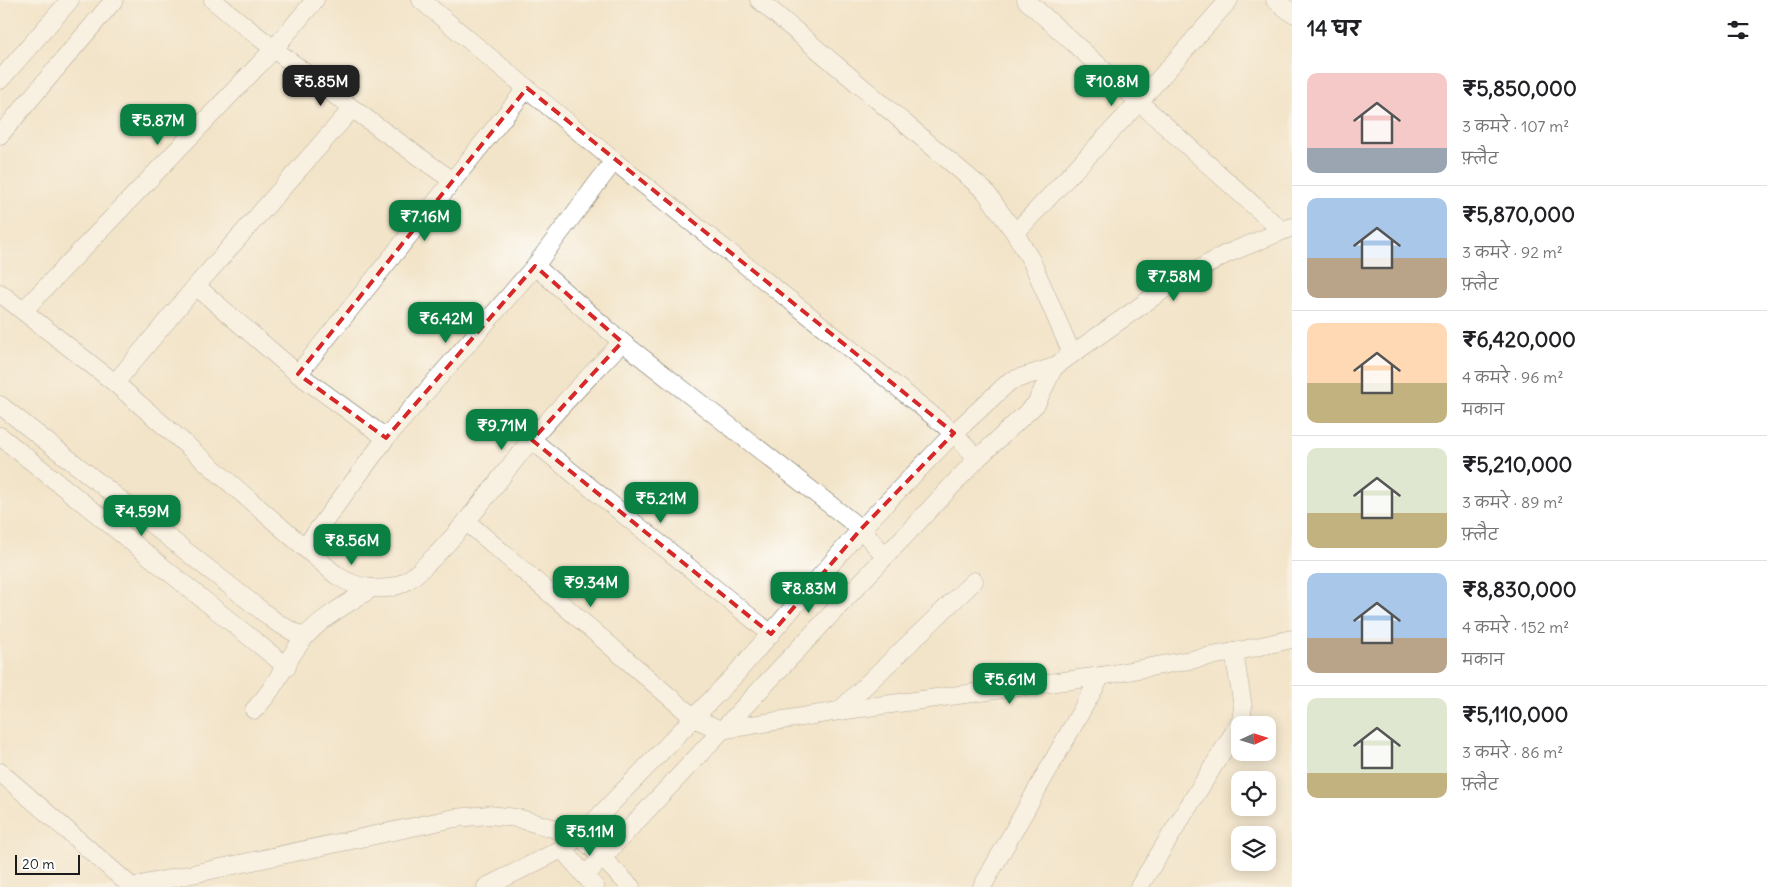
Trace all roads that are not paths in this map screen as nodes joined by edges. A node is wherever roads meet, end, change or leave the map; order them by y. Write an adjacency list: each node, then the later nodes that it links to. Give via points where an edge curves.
1 (70, 0): 12 (street)
2 (114, 0): 16 (street)
3 (214, 0): 11 (street)
4 (315, 0): 11 (street)
5 (421, 0): 13 (street)
6 (760, 0): 20 (street, via 985,191)
7 (1026, 0): 14 (street)
8 (1229, 0): 14 (street)
9 (1274, 0): 10 (street)
10 (1292, 13)
11 (273, 50): 15 (street); 24 (street)
12 (0, 80)
13 (527, 88): 17 (street); 18 (street)
14 (1138, 103): 19 (street); 20 (street)
15 (351, 110): 18 (street); 22 (street)
16 (0, 135)
17 (614, 161): 21 (street); 31 (street)
18 (453, 181): 28 (street)
19 (1287, 228): 26 (street, via 1224,254 1166,288)
20 (1016, 233): 26 (street)
21 (535, 266): 25 (street); 33 (street)
22 (196, 286): 28 (street); 29 (street)
23 (0, 293): 24 (street)
24 (23, 311): 29 (street)
25 (622, 342): 34 (street); 37 (street)
26 (1072, 354): 27 (street)
27 (1054, 367): 31 (street, via 1010,381); 35 (street, via 1036,404)
28 (298, 374): 33 (street)
29 (115, 384): 38 (street)
30 (0, 405): 43 (street, via 276,622)
31 (954, 433): 35 (street); 37 (street)
32 (0, 436): 46 (street)
33 (386, 438): 38 (street)
34 (532, 440): 36 (street); 42 (street)
35 (977, 459): 39 (street)
36 (467, 522): 41 (street, via 416,575 388,588); 50 (street)
37 (861, 529): 39 (street); 42 (street)
38 (305, 547): 41 (street, via 343,580)
39 (885, 556): 51 (street)
40 (974, 581): 49 (street)
41 (372, 588): 43 (street, via 327,617)
42 (771, 634): 50 (street)
43 (304, 638): 46 (street)
44 (1292, 638): 45 (street)
45 (1234, 652): 47 (street); 61 (street, via 1243,707 1240,721)
46 (287, 667): 48 (street)
47 (1101, 676): 49 (street); 60 (street)
48 (254, 710)
49 (839, 711): 51 (street)
50 (694, 718): 51 (street); 53 (street)
51 (720, 730): 55 (street)
52 (0, 772): 57 (street)
53 (580, 836): 54 (street); 55 (street); 57 (street, via 517,818 489,815 455,818)
54 (562, 849): 56 (street); 58 (street)
55 (602, 858): 56 (street); 59 (street)
56 (590, 881)
57 (131, 887)
58 (486, 887)
59 (631, 887)
60 (982, 887)
61 (1138, 887)

